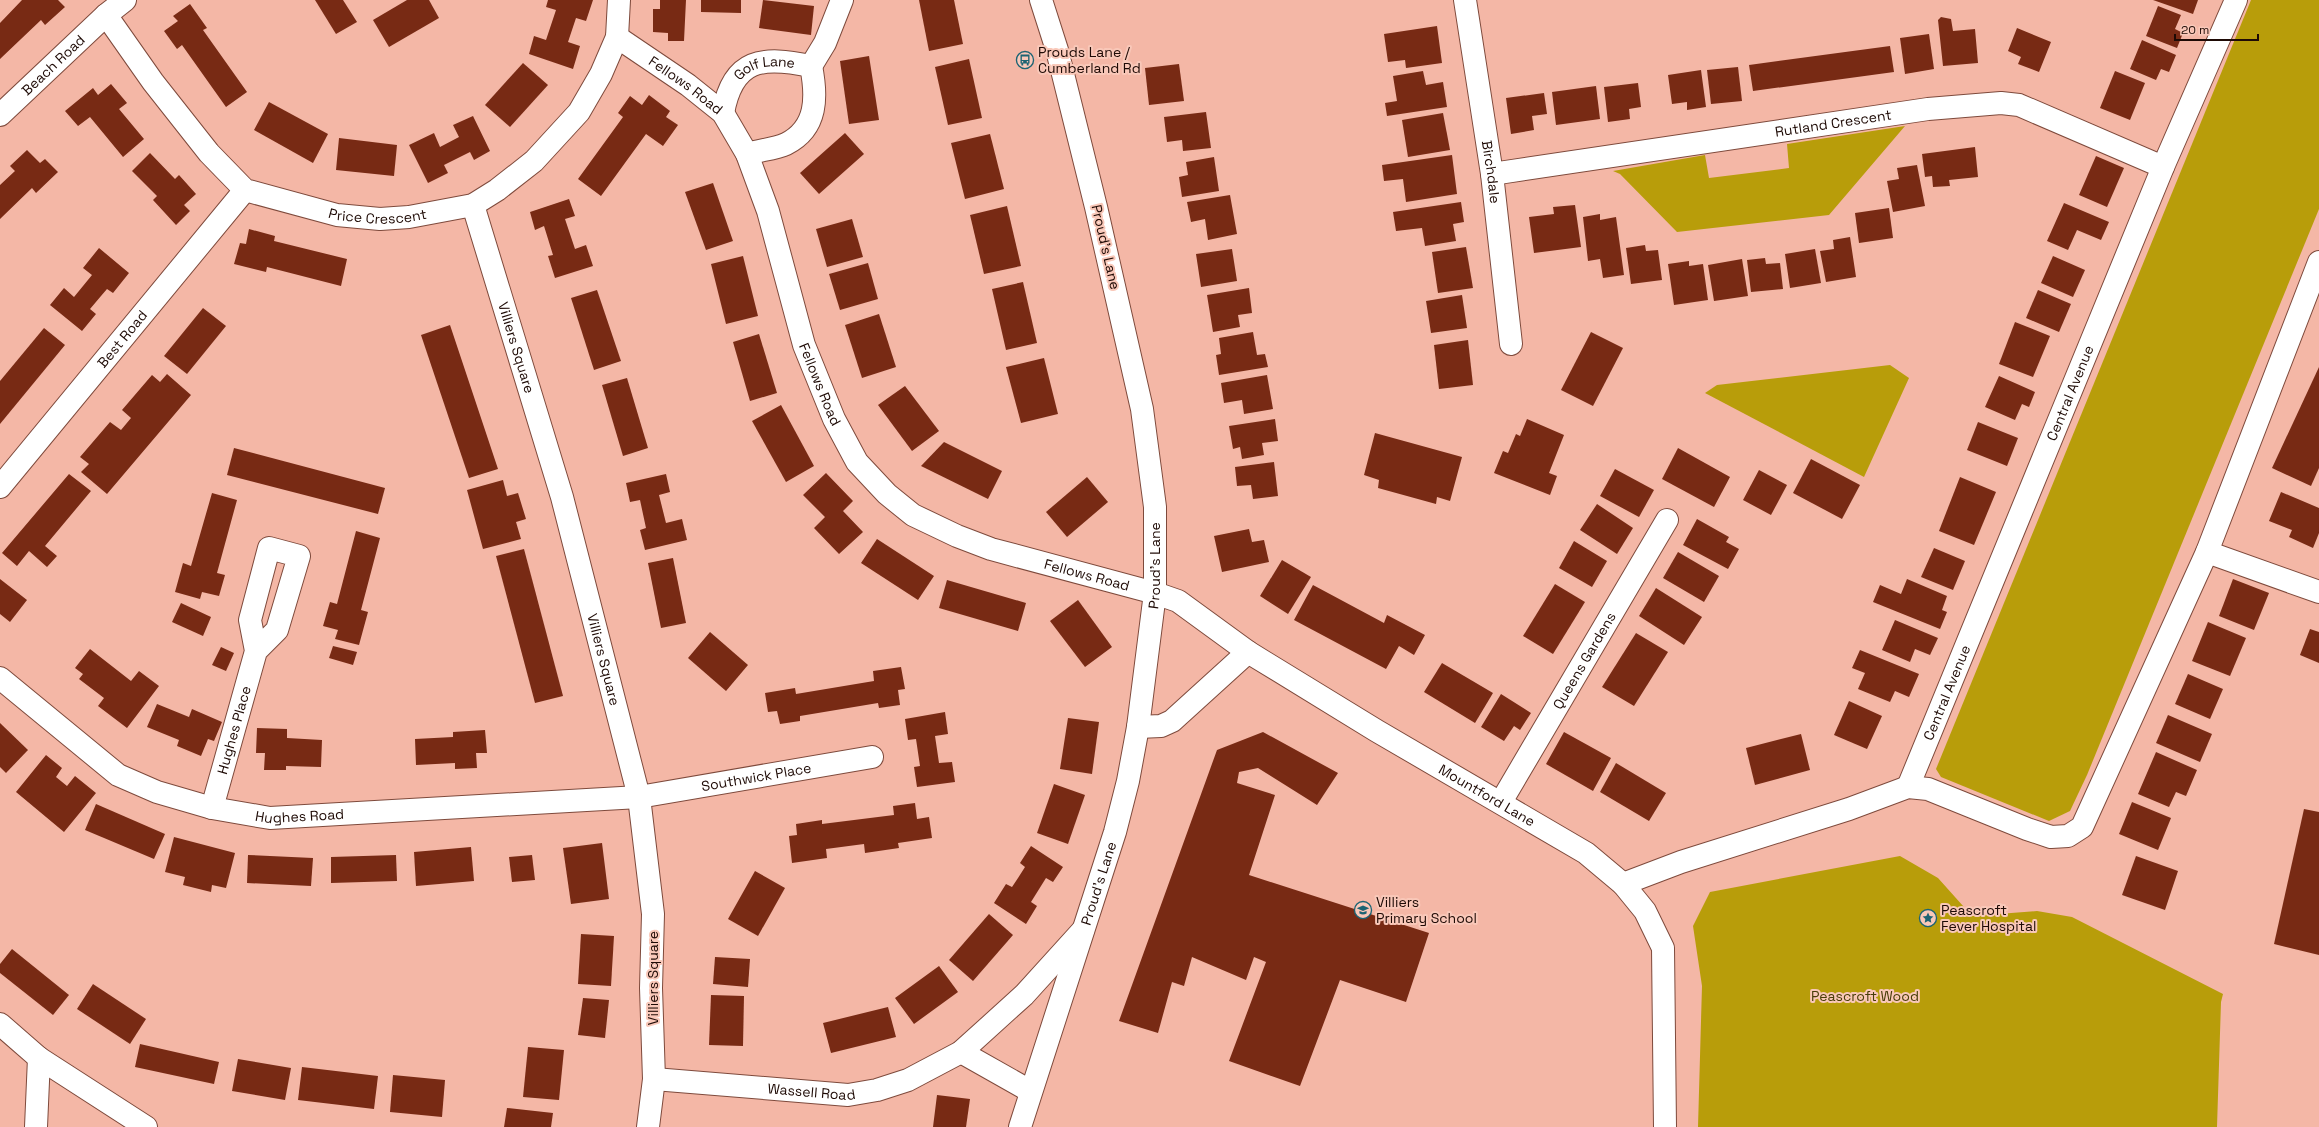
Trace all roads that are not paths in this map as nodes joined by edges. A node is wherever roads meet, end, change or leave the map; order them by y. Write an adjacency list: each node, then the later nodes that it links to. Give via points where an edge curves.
1 (125, 0): 7 (street, Beach Road)
2 (619, 0): 8 (street, Price Crescent)
3 (842, 0): 9 (street, Golf Lane, via 825,43)
4 (1040, 0): 23 (street, Proud's Lane, via 1057,50 1095,199 1142,409 1155,507)
5 (1465, 0): 14 (street, Birchdale)
6 (2236, 0): 13 (street, Central Avenue)
7 (106, 15): 11 (street, Beach Road); 15 (street, via 209,153)
8 (617, 37): 10 (street, Fellows Road, via 688,85); 16 (street, Price Crescent, via 601,74 579,112 534,160 497,190)
9 (811, 66): 10 (street, Golf Lane, via 784,61 760,62 747,67 732,83 726,96); 12 (street, Golf Lane, via 816,90 810,124 800,135 786,144)
10 (723, 113): 12 (street, Fellows Road)
11 (0, 115)
12 (747, 154): 23 (street, Fellows Road, via 768,212 804,345 834,419 857,462 913,515 958,536 998,551)
13 (2164, 167): 14 (street, Rutland Crescent, via 2019,105 2001,103 1928,109); 29 (street, Central Avenue)
14 (1492, 174): 18 (street, Birchdale)
15 (245, 190): 16 (street, Price Crescent, via 337,215 380,219 409,217); 19 (street, Best Road)
16 (473, 205): 30 (street, Villiers Square, via 562,497)
17 (2319, 262): 21 (street)
18 (1511, 344)
19 (0, 487)
20 (1667, 520): 31 (street, Queens Gardens)
21 (2207, 552): 22 (street); 29 (street, via 2082,827 2068,836 2051,837 1928,789)
22 (2319, 592)
23 (1156, 593): 25 (street, Fellows Road, via 1178,601); 27 (street, Proud's Lane)
24 (256, 651): 32 (street, Hughes Place)
25 (1248, 652): 27 (street, via 1172,721 1161,726); 31 (street, Mountford Lane, via 1377,731)
26 (0, 678): 32 (street, Hughes Road, via 118,775 157,792)
27 (1138, 727): 34 (street, Proud's Lane, via 1115,832)
28 (872, 757): 30 (street, Southwick Place)
29 (1908, 787): 33 (street, via 1849,809 1681,862)
30 (640, 797): 32 (street, Hughes Road, via 270,818); 38 (street, Villiers Square, via 654,914 651,988)
31 (1501, 802): 33 (street, Mountford Lane, via 1586,853)
32 (212, 808)
33 (1623, 884): 44 (street, Mountford Lane, via 1645,911 1663,948)
34 (1083, 930): 36 (street, Wassell Road, via 1024,995); 39 (street, Proud's Lane)
35 (0, 1024): 37 (street)
36 (962, 1052): 38 (street, Wassell Road, via 908,1080 877,1090 848,1095); 39 (street)
37 (39, 1058): 40 (street); 41 (street)
38 (654, 1079): 42 (street, Villiers Square)
39 (1030, 1091): 43 (street, Proud's Lane)
40 (36, 1127)
41 (146, 1127)
42 (648, 1127)
43 (1020, 1127)
44 (1665, 1127)

